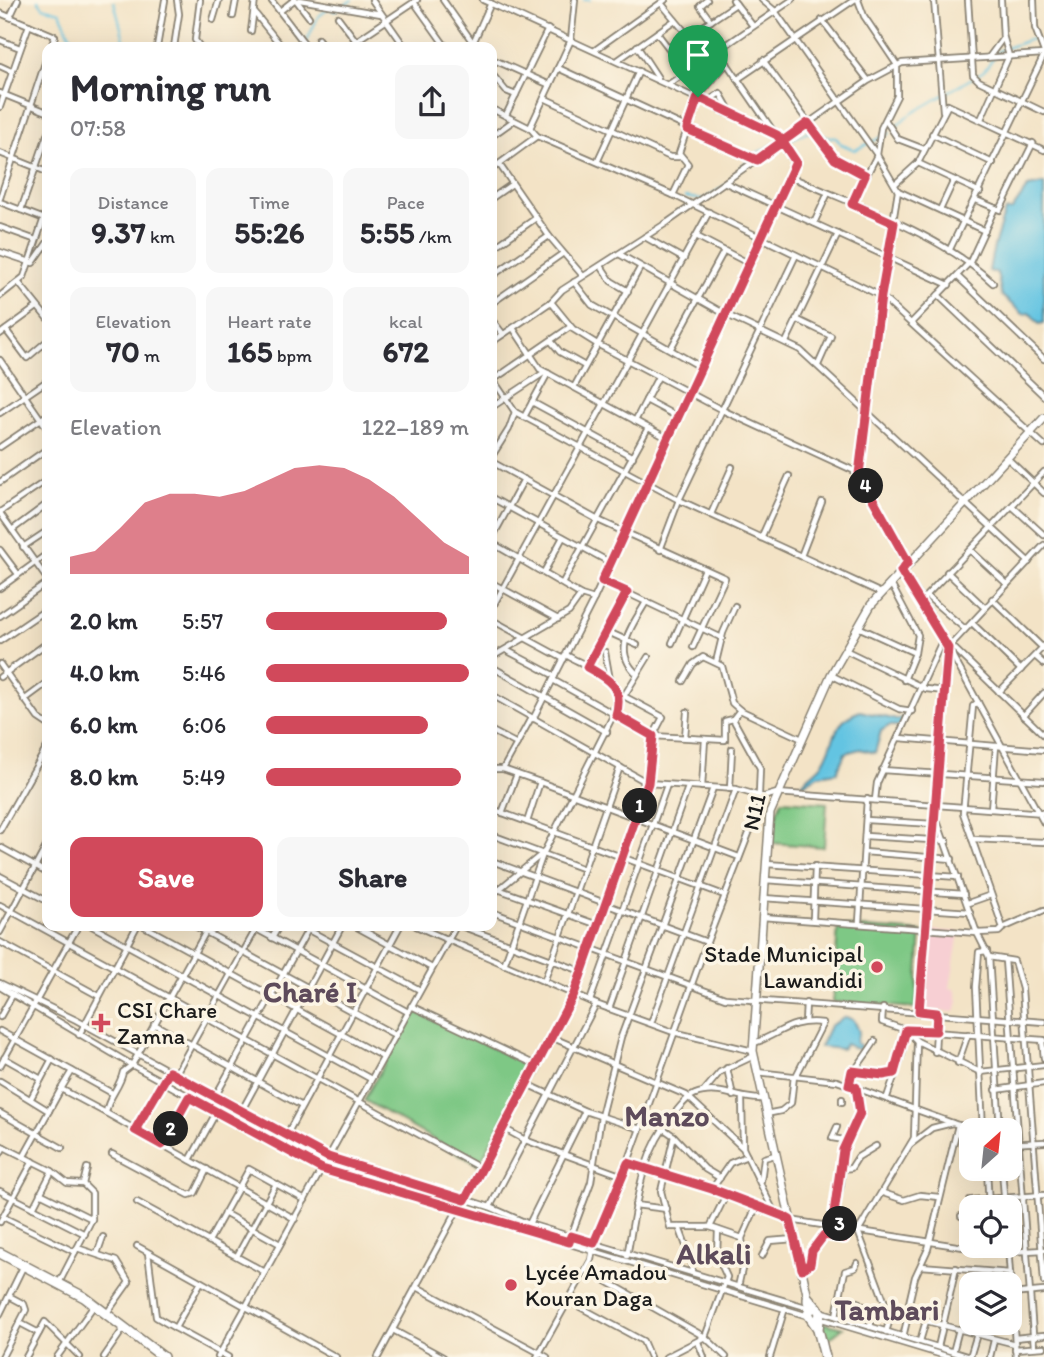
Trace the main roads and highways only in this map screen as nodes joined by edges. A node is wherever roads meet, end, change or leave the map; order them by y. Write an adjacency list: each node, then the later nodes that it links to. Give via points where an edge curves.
1 (1044, 418): 3 (main road, N11, via 908,562 857,627 777,793 768,822 753,1050)
2 (0, 1254): 4 (highway); 4 (highway, via 59,1283)
3 (808, 1298): 6 (highway)
4 (124, 1329): 5 (highway)
5 (160, 1357)
6 (825, 1357)

